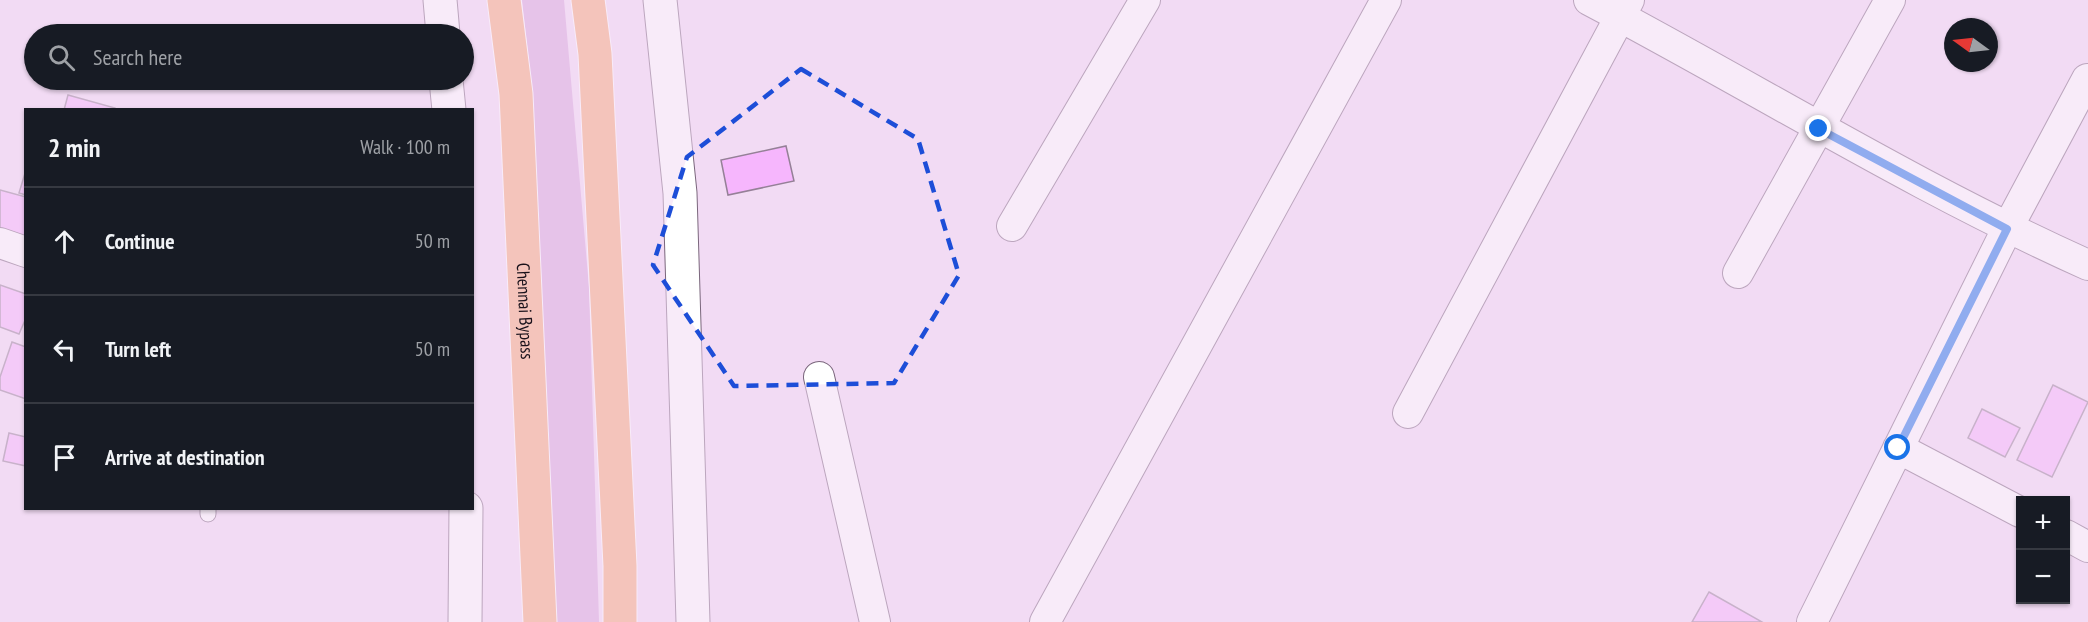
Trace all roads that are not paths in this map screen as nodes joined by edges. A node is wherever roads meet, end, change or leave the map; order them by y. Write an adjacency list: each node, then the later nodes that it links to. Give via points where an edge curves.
1 (440, 0): 10 (street)
2 (504, 0): 29 (highway, Chennai Bypass, via 516,94)
3 (588, 0): 30 (highway, via 595,54)
4 (660, 0): 31 (street, via 680,193)
5 (1146, 0): 15 (street)
6 (1386, 0): 33 (street)
7 (1589, 0): 9 (street)
8 (1890, 0): 14 (street)
9 (1624, 8): 14 (street); 22 (street)
10 (442, 24)
11 (2087, 79): 16 (street)
12 (447, 90): 13 (street)
13 (448, 108)
14 (1819, 129): 16 (street); 20 (street)
15 (1012, 226)
16 (2007, 229): 19 (street); 23 (street)
17 (0, 243): 18 (street)
18 (24, 251)
19 (2088, 266)
20 (1738, 273)
21 (819, 377): 32 (street)
22 (1408, 413)
23 (1898, 448): 25 (street); 34 (street)
24 (466, 510): 28 (street)
25 (2016, 510)
26 (2070, 537): 27 (street)
27 (2088, 547)
28 (465, 622)
29 (540, 622)
30 (620, 622)
31 (693, 622)
32 (875, 622)
33 (1045, 622)
34 (1812, 622)

